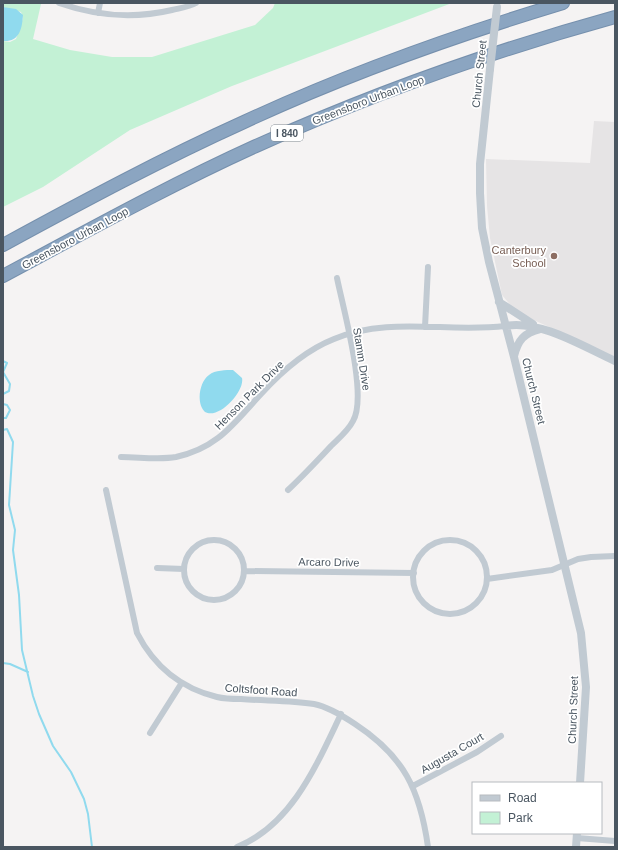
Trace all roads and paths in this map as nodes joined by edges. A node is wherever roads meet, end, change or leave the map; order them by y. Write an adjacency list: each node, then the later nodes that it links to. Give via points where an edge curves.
1 (59, 3): 6 (street)
2 (100, 3): 6 (street)
3 (196, 3): 6 (street, via 141,16)
4 (563, 3): 8 (highway, I 840, via 432,46 290,101 152,166)
5 (498, 5): 12 (street, Church Street, bridge, via 481,151 480,199 486,245)
6 (98, 13)
7 (615, 17): 10 (highway, Greensboro Urban Loop / I 840, via 442,71 301,126 165,190)
8 (3, 245)
9 (428, 267): 14 (street)
10 (3, 276)
11 (337, 278): 16 (street, Stamm Drive)
12 (499, 302): 13 (street, Church Street); 15 (street)
13 (505, 326): 14 (street, Henson Park Drive); 15 (street, via 519,324); 17 (street, Church Street)
14 (425, 327): 16 (street, Henson Park Drive, via 381,327)
15 (540, 328): 17 (street, via 523,335); 18 (street)
16 (349, 334): 19 (street, Henson Park Drive, via 304,355 262,393 225,434 203,449 174,457); 21 (street, Stamm Drive, via 358,388 357,412 344,433)
17 (514, 357): 23 (street, Church Street)
18 (615, 361)
19 (121, 457)
20 (106, 490): 29 (street, Coltsfoot Road, via 137,633 158,664)
21 (288, 490)
22 (615, 556): 23 (street, via 578,559)
23 (565, 565): 28 (street, via 552,570); 33 (street, Church Street, via 586,670 586,709)
24 (157, 568): 25 (street)
25 (184, 569): 26 (street, via 186,580 192,590 202,597 213,600 224,598 234,592 241,582); 26 (street, via 186,557 193,548 203,542 215,540 226,542 236,549 242,559)
26 (244, 571): 27 (street, Arcaro Drive)
27 (414, 573): 28 (street, via 417,561 424,551 447,540 471,546 486,566); 28 (street, via 414,585 422,600 436,611 448,614 459,613 475,604 485,590)
28 (487, 579)
29 (181, 684): 30 (street, Coltsfoot Road, via 218,698 316,704); 31 (street)
30 (341, 714): 34 (street, Coltsfoot Road, via 389,750); 37 (street, via 316,766 290,806 263,832)
31 (150, 733)
32 (501, 736): 34 (street, Augusta Court, via 477,752)
33 (580, 782)
34 (412, 786): 38 (street, Coltsfoot Road, via 424,820)
35 (577, 835): 36 (street); 39 (street)
36 (615, 841)
37 (237, 847)
38 (428, 847)
39 (576, 847)

